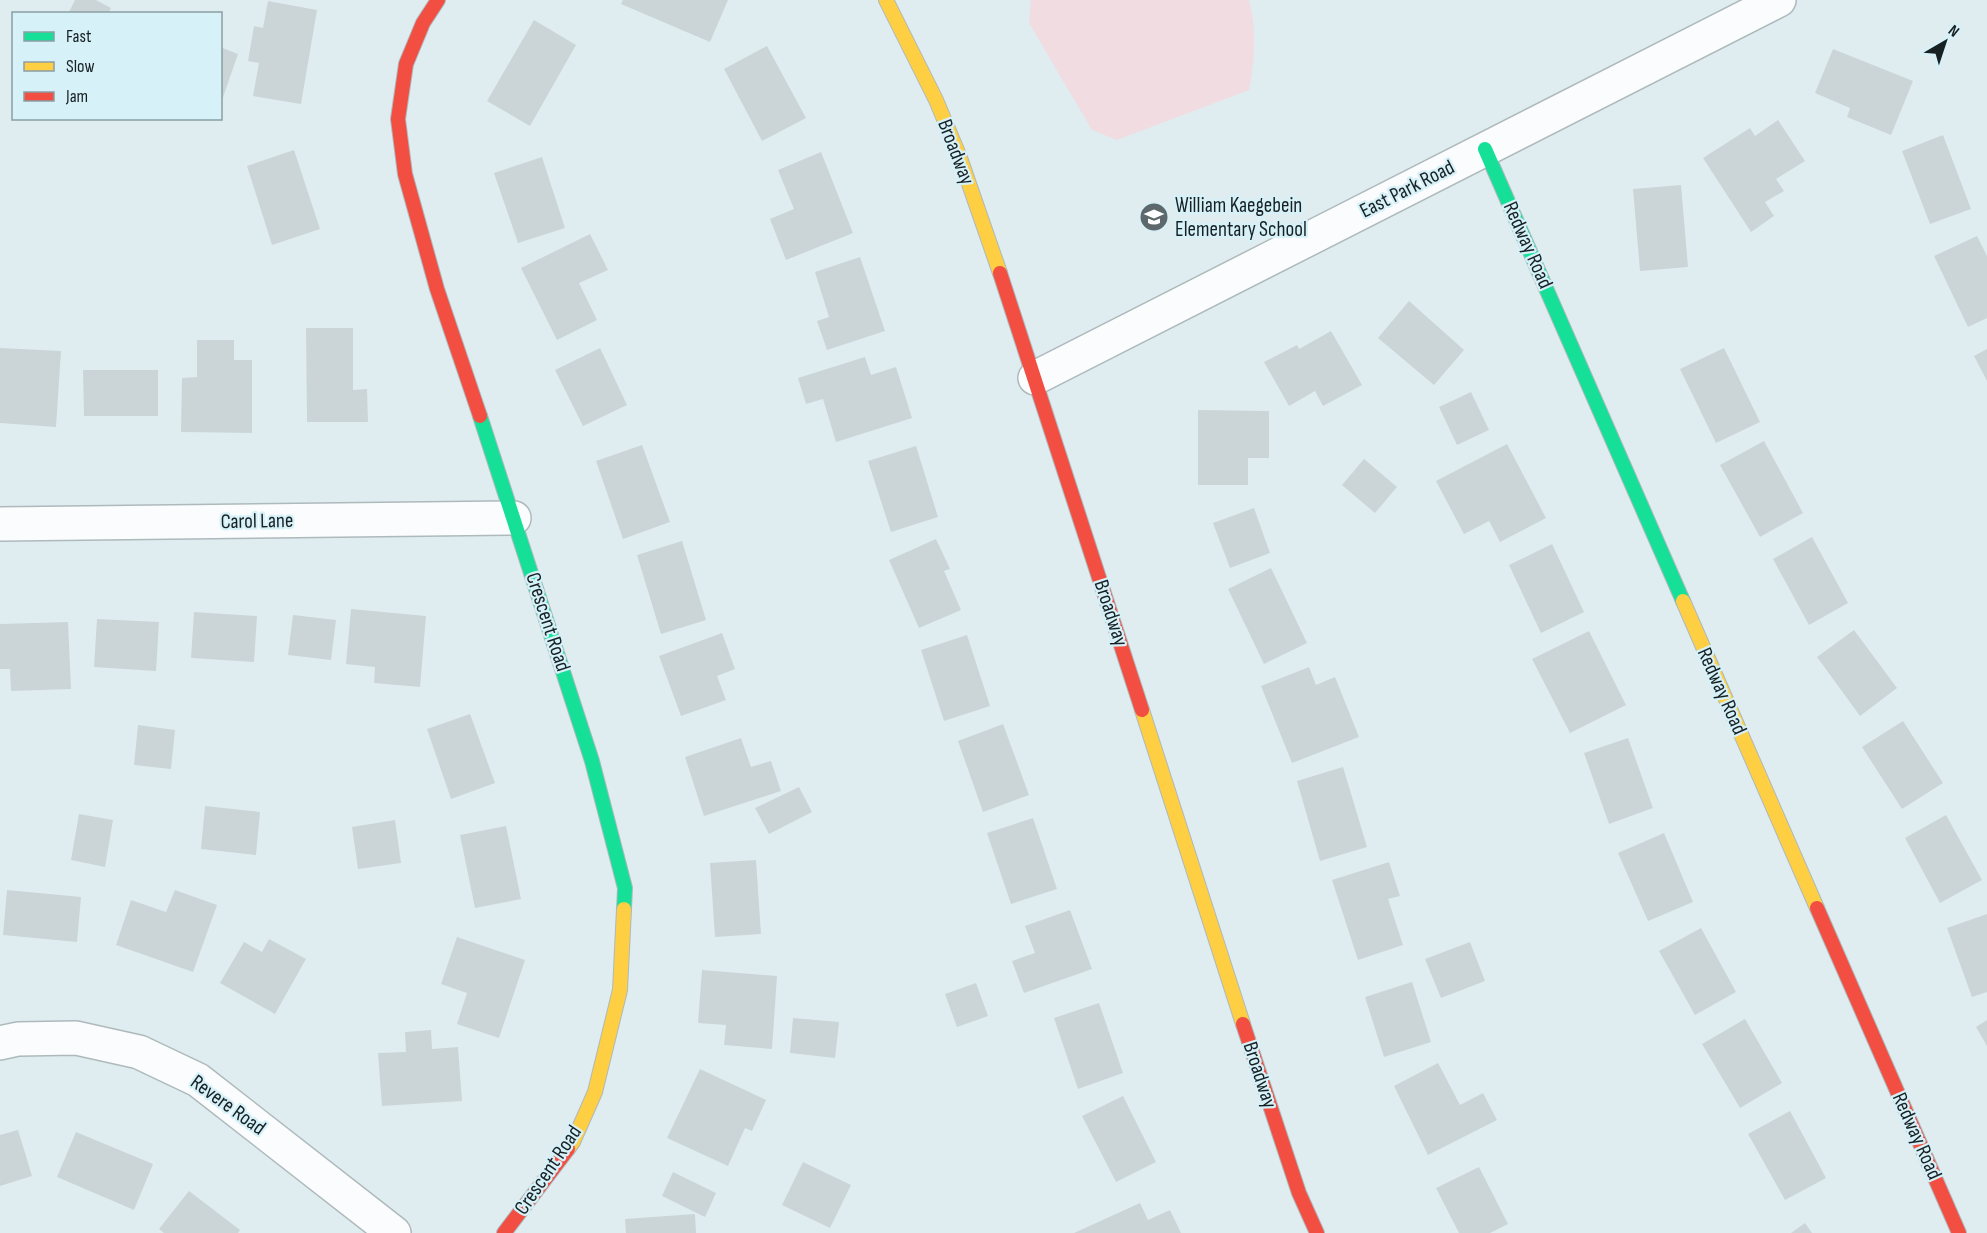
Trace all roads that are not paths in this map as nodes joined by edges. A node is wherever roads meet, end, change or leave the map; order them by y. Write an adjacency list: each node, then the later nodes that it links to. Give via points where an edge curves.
1 (438, 0): 6 (street, Crescent Road, via 406,63 399,119 405,174 436,290)
2 (886, 0): 5 (street, Broadway, via 959,155)
3 (1779, 0): 4 (street, East Park Road)
4 (1485, 148): 5 (street, East Park Road); 12 (street, Redway Road)
5 (1035, 378): 11 (street, Broadway, via 1261,1078 1299,1193)
6 (514, 518): 7 (street, Carol Lane); 10 (street, Crescent Road, via 592,761 625,888 620,990 595,1092 573,1142)
7 (0, 524)
8 (0, 1042): 9 (street, Revere Road, via 76,1038 139,1052 178,1070 198,1080)
9 (394, 1233)
10 (504, 1233)
11 (1317, 1233)
12 (1959, 1233)

